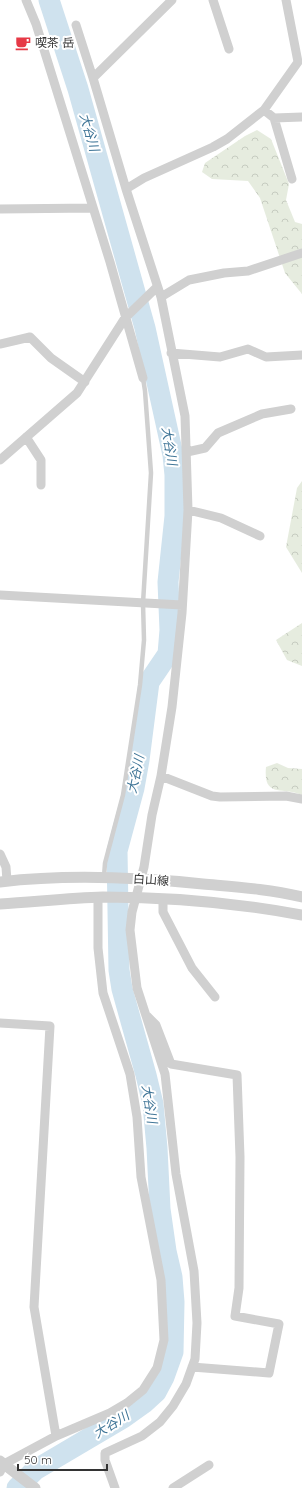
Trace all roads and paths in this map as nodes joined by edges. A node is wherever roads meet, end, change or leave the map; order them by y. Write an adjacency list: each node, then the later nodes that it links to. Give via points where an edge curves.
1 (26, 0): 13 (street, via 36,24)
2 (172, 0): 7 (street)
3 (213, 0): 6 (street)
4 (286, 0): 8 (street, via 298,62)
5 (76, 25): 7 (street)
6 (229, 49)
7 (93, 78): 12 (street)
8 (264, 110): 10 (street); 12 (street, via 213,148 144,178)
9 (302, 117): 10 (street)
10 (274, 118): 11 (street)
11 (292, 179)
12 (126, 189): 16 (street)
13 (93, 208): 14 (street); 18 (street)
14 (0, 209)
15 (302, 253): 17 (street, via 248,271 189,280)
16 (155, 289): 17 (street); 18 (street)
17 (161, 297): 20 (street)
18 (126, 317): 22 (street); 23 (street)
19 (0, 344): 23 (street, via 30,337 51,358)
20 (171, 353): 21 (street, via 220,357 248,349 266,357); 26 (street, via 185,416)
21 (302, 355)
22 (143, 378): 32 (lane, via 151,473)
23 (85, 382): 25 (street, via 77,393)
24 (292, 409): 26 (street, via 262,414 218,433 205,448)
25 (26, 437): 27 (street); 28 (street, via 41,460)
26 (187, 452): 29 (street)
27 (0, 460)
28 (41, 485)
29 (188, 510): 30 (street, via 221,518); 33 (street)
30 (260, 536)
31 (0, 594): 32 (street)
32 (146, 603): 33 (street); 37 (lane, via 140,685 123,796 105,863)
33 (180, 605): 34 (street, via 172,707)
34 (161, 776): 35 (street, via 212,796 286,796); 38 (street)
35 (302, 799)
36 (0, 854): 39 (street, via 6,867)
37 (105, 877): 38 (street, 白山線); 39 (street, 白山線)
38 (138, 878): 41 (street, 白山線, via 275,891); 42 (street)
39 (4, 882)
40 (101, 897): 42 (street, 白山線); 44 (street, 白山線); 50 (street, via 98,948 102,993 130,1074 137,1117 141,1177 161,1280 164,1340 157,1368 143,1390 110,1413)
41 (302, 897)
42 (133, 898): 43 (street, 白山線); 47 (street, via 130,930 136,988)
43 (163, 899): 45 (street, 白山線, via 239,905); 46 (street, via 163,912 192,968)
44 (0, 904)
45 (302, 915)
46 (215, 997)
47 (145, 1013): 49 (street, via 165,1074 176,1174 194,1271 196,1323 195,1360); 49 (street, via 156,1025 171,1064 237,1075 240,1157 239,1288 235,1316 279,1324 269,1373)
48 (0, 1023): 50 (street, via 50,1026 34,1307)
49 (192, 1367): 54 (street, via 186,1384 160,1422 142,1436 105,1453)
50 (56, 1436): 52 (street)
51 (209, 1465): 55 (street)
52 (1, 1466): 53 (street)
53 (34, 1488)
54 (115, 1488)
55 (173, 1488)

